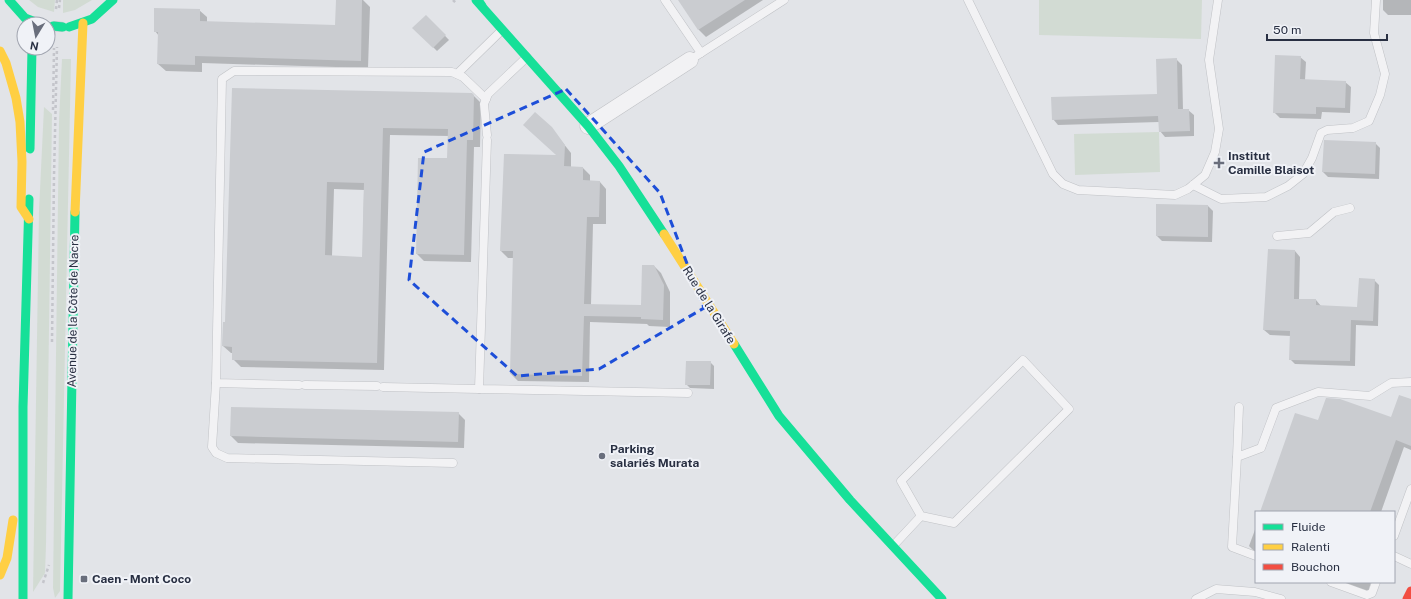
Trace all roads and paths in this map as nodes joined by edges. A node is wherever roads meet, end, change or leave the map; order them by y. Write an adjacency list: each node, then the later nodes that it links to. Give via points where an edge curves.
1 (10, 0): 11 (main road)
2 (58, 0): 10 (path)
3 (113, 0): 12 (main road, via 101,12)
4 (665, 0): 19 (lane)
5 (784, 0): 19 (lane)
6 (968, 0): 24 (lane, via 1053,174 1063,184 1078,190 1154,194 1175,194)
7 (1218, 0): 24 (lane, via 1208,60 1220,129 1215,152 1205,175)
8 (1376, 0): 24 (lane, via 1374,33 1384,74 1380,95 1369,121 1353,128 1327,130 1321,133 1303,174 1288,186 1266,197 1221,199)
9 (479, 2): 14 (main road, Rue de la Girafe)
10 (58, 10)
11 (22, 16)
12 (83, 23): 13 (main road, via 72,27); 46 (main road, Avenue de la Côte de Nacre, via 76,193)
13 (56, 26)
14 (502, 29): 18 (main road, Rue de la Girafe); 20 (lane)
15 (1, 55): 26 (main road, via 16,98 22,162 21,206)
16 (32, 56): 26 (main road)
17 (54, 56): 22 (path)
18 (527, 57): 21 (lane, via 488,94); 23 (main road, Rue de la Girafe)
19 (695, 57): 23 (street)
20 (457, 74): 21 (lane); 29 (lane, via 234,71 222,79)
21 (486, 99): 30 (lane)
22 (54, 110)
23 (588, 126): 39 (main road, Rue de la Girafe, via 647,208 779,416)
24 (1193, 185)
25 (1350, 208): 27 (lane, via 1334,212 1309,233)
26 (29, 219): 32 (main road)
27 (1277, 236)
28 (1411, 382): 34 (lane, via 1391,383 1370,396 1318,392 1276,408 1261,448)
29 (216, 383): 30 (lane); 35 (lane, via 212,446 216,453 227,458)
30 (479, 389): 31 (lane)
31 (688, 393)
32 (24, 407): 43 (main road, via 12,524 7,558); 48 (main road)
33 (1239, 407): 34 (lane)
34 (1237, 457): 40 (lane, via 1232,547)
35 (453, 463)
36 (1411, 489): 38 (lane)
37 (921, 516): 37 (lane, via 954,523 1069,409 1023,360 901,481); 39 (lane)
38 (1395, 533)
39 (892, 547): 51 (main road, Rue de la Girafe)
40 (1255, 556)
41 (1395, 556): 42 (lane)
42 (1411, 564)
43 (0, 575)
44 (1334, 583): 45 (lane, via 1367,595 1372,593)
45 (1376, 583)
46 (68, 589): 49 (main road); 50 (main road, Avenue de la Côte de Nacre)
47 (1411, 591): 54 (main road)
48 (23, 599)
49 (65, 599)
50 (68, 599)
51 (942, 599)
52 (1196, 599): 53 (lane, via 1209,591 1221,589 1255,592)
53 (1282, 599)
54 (1407, 599)

